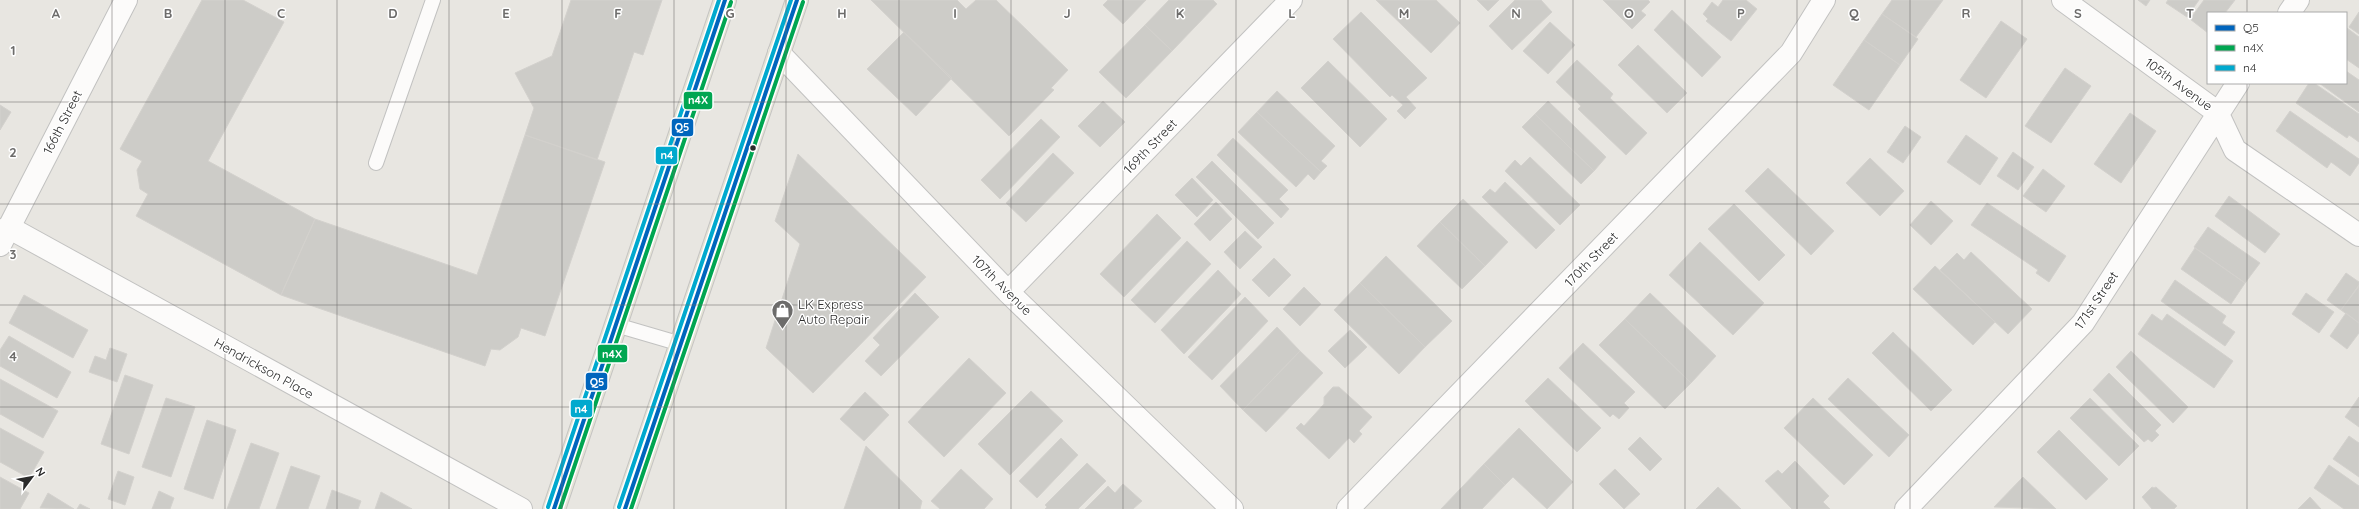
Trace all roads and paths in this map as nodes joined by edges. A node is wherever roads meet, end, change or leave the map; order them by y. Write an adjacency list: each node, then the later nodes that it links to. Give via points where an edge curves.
1 (126, 0): 15 (street, 166th Street)
2 (434, 0): 13 (lane)
3 (725, 0): 17 (main road)
4 (797, 0): 10 (main road)
5 (1291, 0): 16 (street, 169th Street)
6 (1824, 0): 23 (street, 170th Street, via 1791,53)
7 (2063, 0): 12 (street, 105th Avenue)
8 (2298, 0): 9 (street)
9 (2290, 12)
10 (779, 53): 16 (street, 107th Avenue); 18 (main road)
11 (2237, 84): 12 (street, 171st Street)
12 (2217, 112): 14 (street, 105th Avenue, via 2235,150); 24 (street, 171st Street, via 2083,322)
13 (376, 163)
14 (2359, 235)
15 (4, 236): 19 (street, Hendrickson Place)
16 (1008, 292): 22 (street, 107th Avenue)
17 (616, 325): 18 (lane); 20 (main road)
18 (681, 344): 21 (main road)
19 (520, 509)
20 (554, 509)
21 (625, 509)
22 (1232, 509)
23 (1348, 509)
24 (1906, 509)

